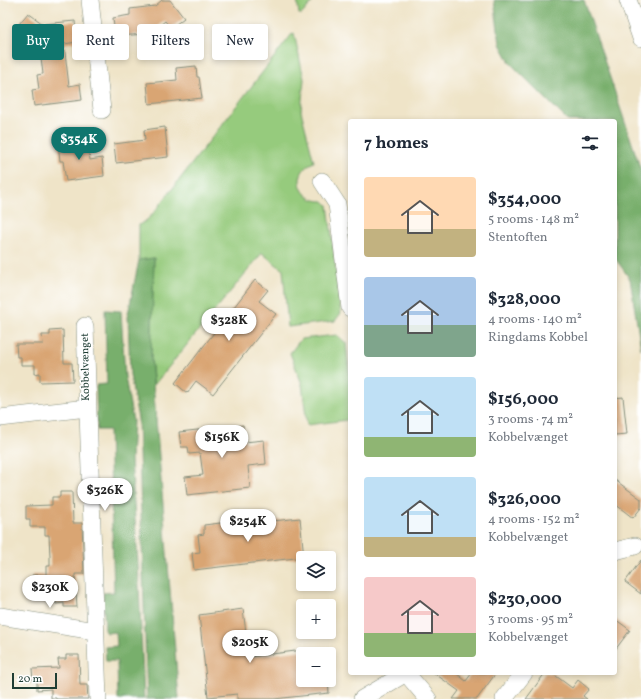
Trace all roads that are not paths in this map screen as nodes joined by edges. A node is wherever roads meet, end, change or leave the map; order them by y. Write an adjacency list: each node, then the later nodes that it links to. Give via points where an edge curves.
1 (90, 0): 4 (street)
2 (628, 0): 3 (street)
3 (641, 38)
4 (102, 110)
5 (322, 181): 6 (street)
6 (343, 203): 7 (street)
7 (348, 278)
8 (85, 326): 9 (street, Kobbelvænget)
9 (87, 408): 10 (street, Kobbelvænget); 14 (street, Kobbelvænget)
10 (0, 418)
11 (635, 546): 12 (street)
12 (617, 550)
13 (0, 616): 14 (street)
14 (95, 631): 18 (street, Kobbelvænget)
15 (403, 675): 19 (street)
16 (408, 675): 20 (street)
17 (522, 675): 21 (street)
18 (98, 699)
19 (362, 699)
20 (428, 699)
21 (504, 699)

